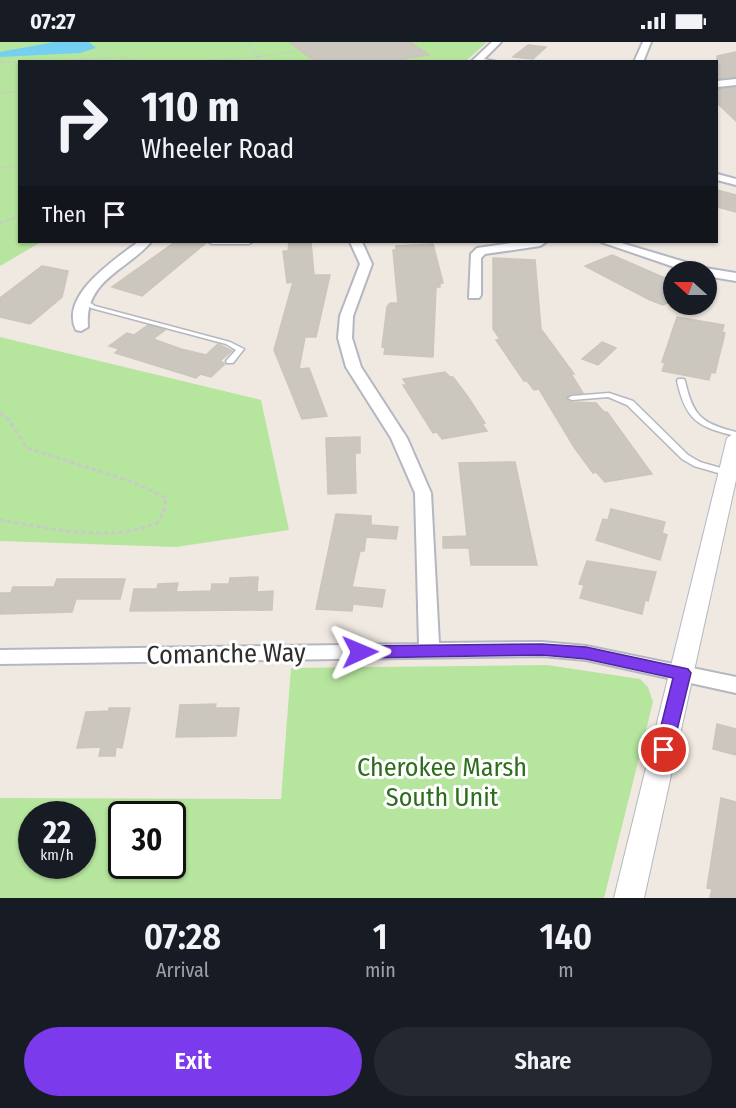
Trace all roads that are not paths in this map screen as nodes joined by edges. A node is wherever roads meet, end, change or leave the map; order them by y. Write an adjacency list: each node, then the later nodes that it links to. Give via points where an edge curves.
1 (497, 42): 3 (street)
2 (647, 42): 4 (street)
3 (477, 60)
4 (639, 60)
5 (736, 82): 6 (street)
6 (718, 84)
7 (718, 177): 8 (street)
8 (736, 182)
9 (144, 243): 17 (street, via 96,283)
10 (356, 243): 24 (street, via 366,264 347,314 345,339 355,367 399,438 423,493)
11 (533, 243): 16 (street, via 481,251 475,257)
12 (611, 243): 13 (street)
13 (669, 261)
14 (717, 274): 15 (street)
15 (736, 277)
16 (474, 295)
17 (83, 300): 18 (street, via 78,317); 19 (lane, via 93,307 228,343 240,350)
18 (81, 327)
19 (230, 361)
20 (681, 381): 22 (lane, via 686,402 700,423)
21 (572, 398): 23 (lane, via 609,395 630,403 686,457)
22 (736, 436): 23 (street)
23 (728, 473): 26 (street)
24 (429, 651): 25 (street, Comanche Way); 26 (street, Comanche Way, via 586,653)
25 (0, 657)
26 (682, 673): 27 (street, Comanche Way); 28 (street)
27 (736, 685)
28 (629, 898)

